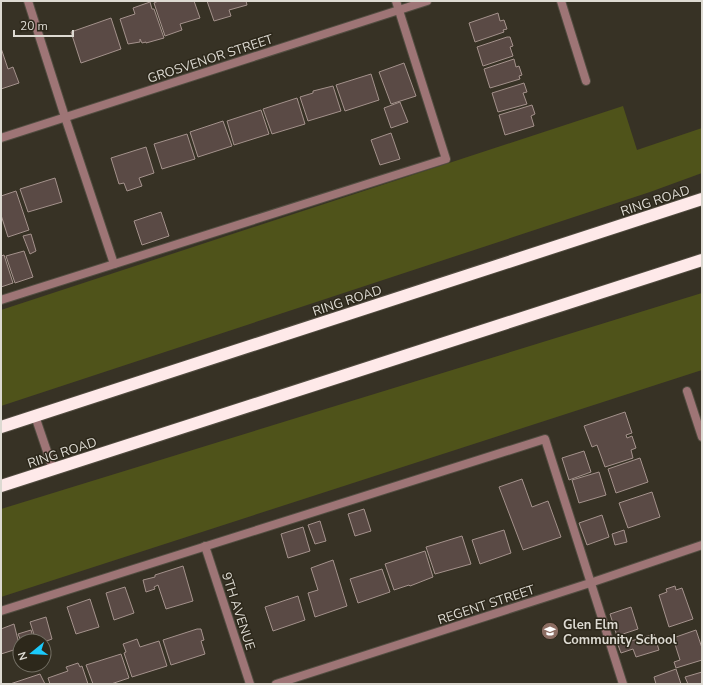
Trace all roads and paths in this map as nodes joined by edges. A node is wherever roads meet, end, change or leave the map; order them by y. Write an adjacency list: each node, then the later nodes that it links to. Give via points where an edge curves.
1 (28, 1): 7 (street)
2 (396, 1): 5 (street)
3 (427, 1): 5 (street, GROSVENOR STREET)
4 (560, 1): 6 (street)
5 (399, 10): 7 (street, GROSVENOR STREET); 11 (street, via 446,159)
6 (586, 82)
7 (65, 117): 8 (street, GROSVENOR STREET); 11 (street)
8 (1, 138)
9 (702, 199): 14 (highway, RING ROAD)
10 (702, 260): 17 (highway, RING ROAD)
11 (114, 264): 12 (street)
12 (1, 300)
13 (687, 391): 16 (street)
14 (35, 416): 15 (highway, RING ROAD); 17 (street)
15 (1, 427)
16 (702, 438)
17 (53, 469): 18 (highway, RING ROAD)
18 (1, 486)
19 (702, 545): 21 (street, REGENT STREET)
20 (205, 546): 21 (street, via 545,439); 22 (street); 23 (street, 9TH AVENUE)
21 (590, 583): 24 (street, REGENT STREET); 25 (street)
22 (1, 611)
23 (250, 684)
24 (276, 684)
25 (623, 684)

